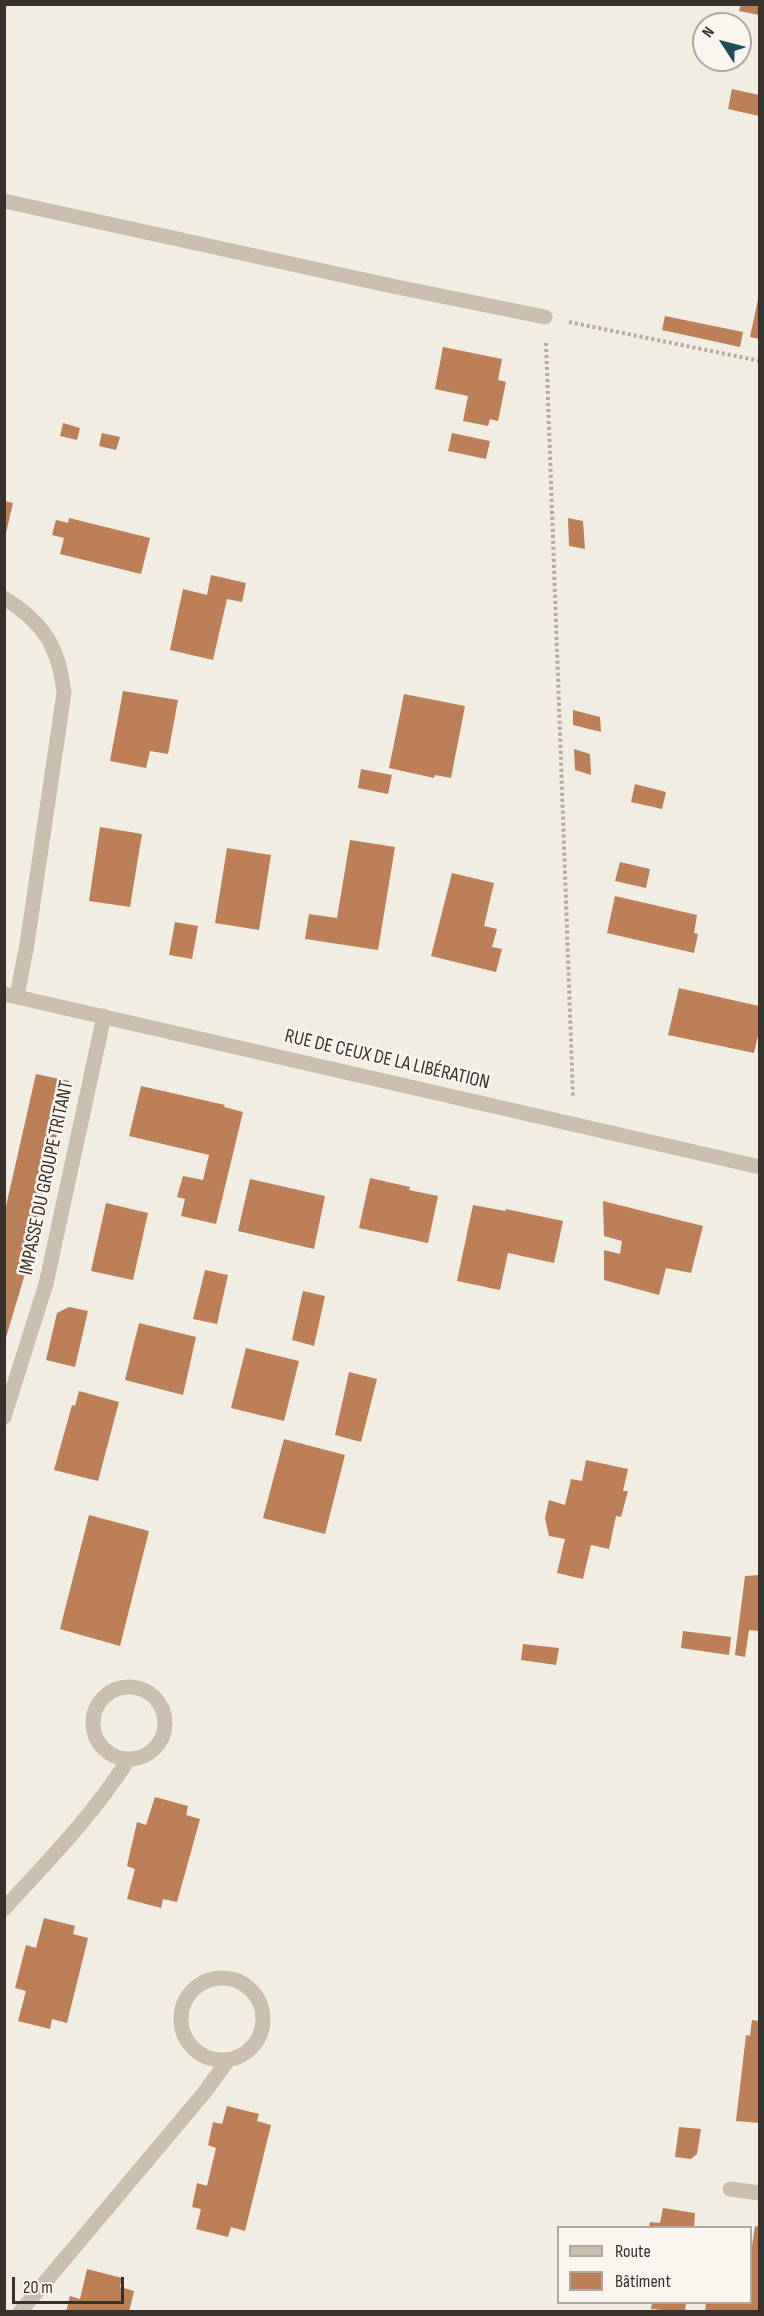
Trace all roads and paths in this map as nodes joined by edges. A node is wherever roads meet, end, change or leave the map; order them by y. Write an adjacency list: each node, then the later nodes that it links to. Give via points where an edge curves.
1 (4, 201): 2 (street)
2 (545, 317): 3 (path); 7 (path)
3 (759, 362)
4 (4, 598): 5 (street, via 39,625 52,644 64,693 27,944)
5 (11, 995): 6 (street, RUE DE CEUX DE LA LIBÉRATION)
6 (104, 1016): 7 (street, RUE DE CEUX DE LA LIBÉRATION); 9 (street, IMPASSE DU GROUPE TRITANT, via 46,1284)
7 (574, 1125): 8 (street, RUE DE CEUX DE LA LIBÉRATION)
8 (759, 1167)
9 (4, 1417)
10 (128, 1760): 10 (street, via 147,1756 159,1745 166,1723 165,1712 151,1693 130,1686 107,1694 93,1715 97,1740 115,1757); 11 (street, via 86,1818)
11 (4, 1909)
12 (228, 2060): 12 (street, via 241,2055 260,2034 261,2006 243,1983 215,1978 203,1982 185,2000 181,2025 189,2042 203,2056); 15 (street)
13 (730, 2189): 14 (street)
14 (759, 2193)
15 (20, 2312)

